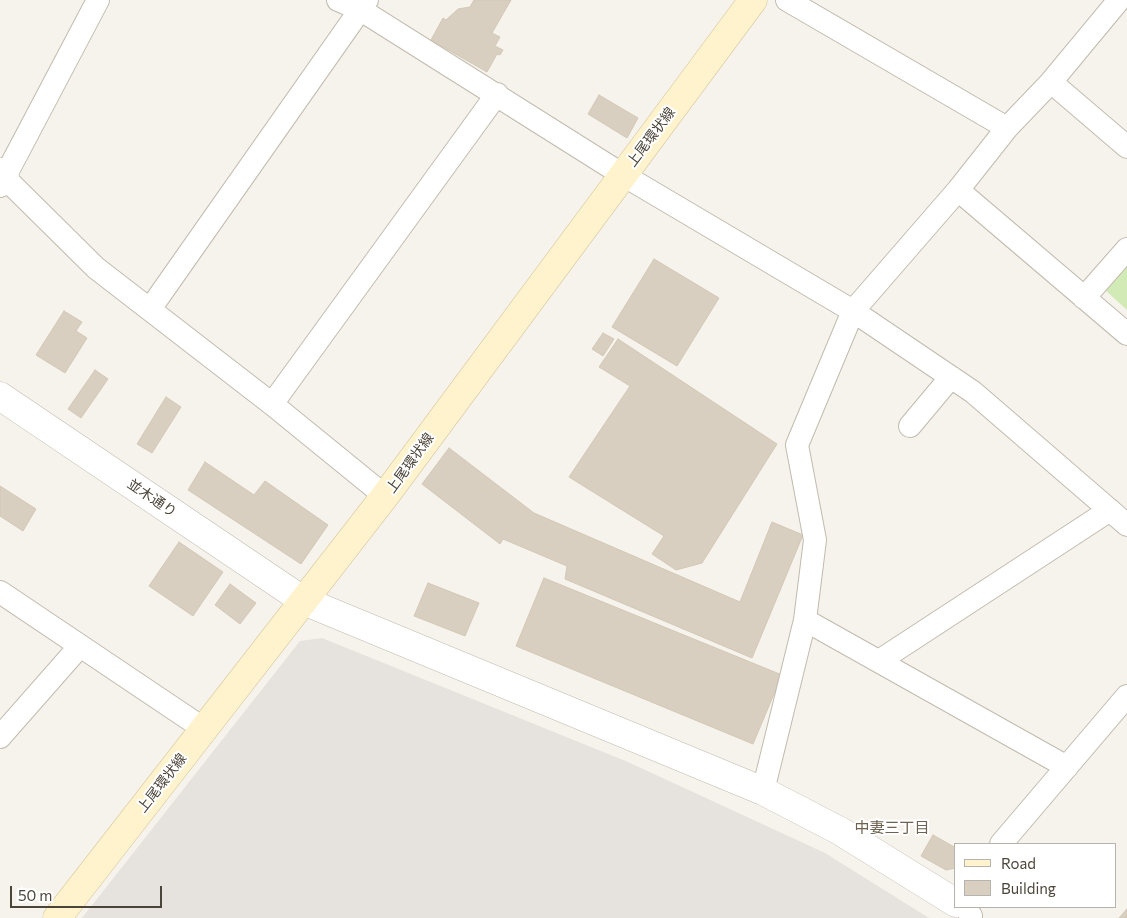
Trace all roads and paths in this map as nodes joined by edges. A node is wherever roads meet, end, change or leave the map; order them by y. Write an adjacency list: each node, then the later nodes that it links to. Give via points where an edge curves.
1 (98, 0): 12 (street)
2 (338, 0): 6 (street)
3 (753, 0): 11 (main road, 上尾環状線)
4 (787, 0): 9 (street)
5 (1119, 0): 7 (street)
6 (364, 5): 8 (street); 16 (street)
7 (1051, 82): 9 (street); 10 (street)
8 (496, 94): 11 (street); 21 (street)
9 (1007, 128): 13 (street)
10 (1127, 147)
11 (623, 175): 17 (street); 23 (main road, 上尾環状線)
12 (2, 179): 16 (street, via 96,268)
13 (958, 190): 15 (street); 17 (street)
14 (1127, 250): 15 (street)
15 (1084, 298): 18 (street)
16 (150, 309): 21 (street)
17 (853, 311): 19 (street); 28 (street, via 797,445 815,540)
18 (1127, 334)
19 (951, 377): 22 (street); 24 (street, via 974,392)
20 (0, 396): 27 (street, 並木通り)
21 (272, 404): 23 (street)
22 (910, 426)
23 (385, 496): 27 (main road, 上尾環状線)
24 (1110, 510): 25 (street); 30 (street)
25 (1127, 525)
26 (0, 592): 29 (street)
27 (304, 600): 32 (main road, 上尾環状線); 35 (street, 並木通り)
28 (805, 620): 30 (street); 35 (street)
29 (80, 646): 32 (street); 33 (street)
30 (879, 661): 34 (street)
31 (1127, 696): 34 (street)
32 (204, 729): 38 (main road, 上尾環状線)
33 (0, 737)
34 (1067, 767): 36 (street)
35 (763, 791): 37 (street, 並木通り, via 840,831)
36 (1002, 843)
37 (954, 903)
38 (57, 918)

